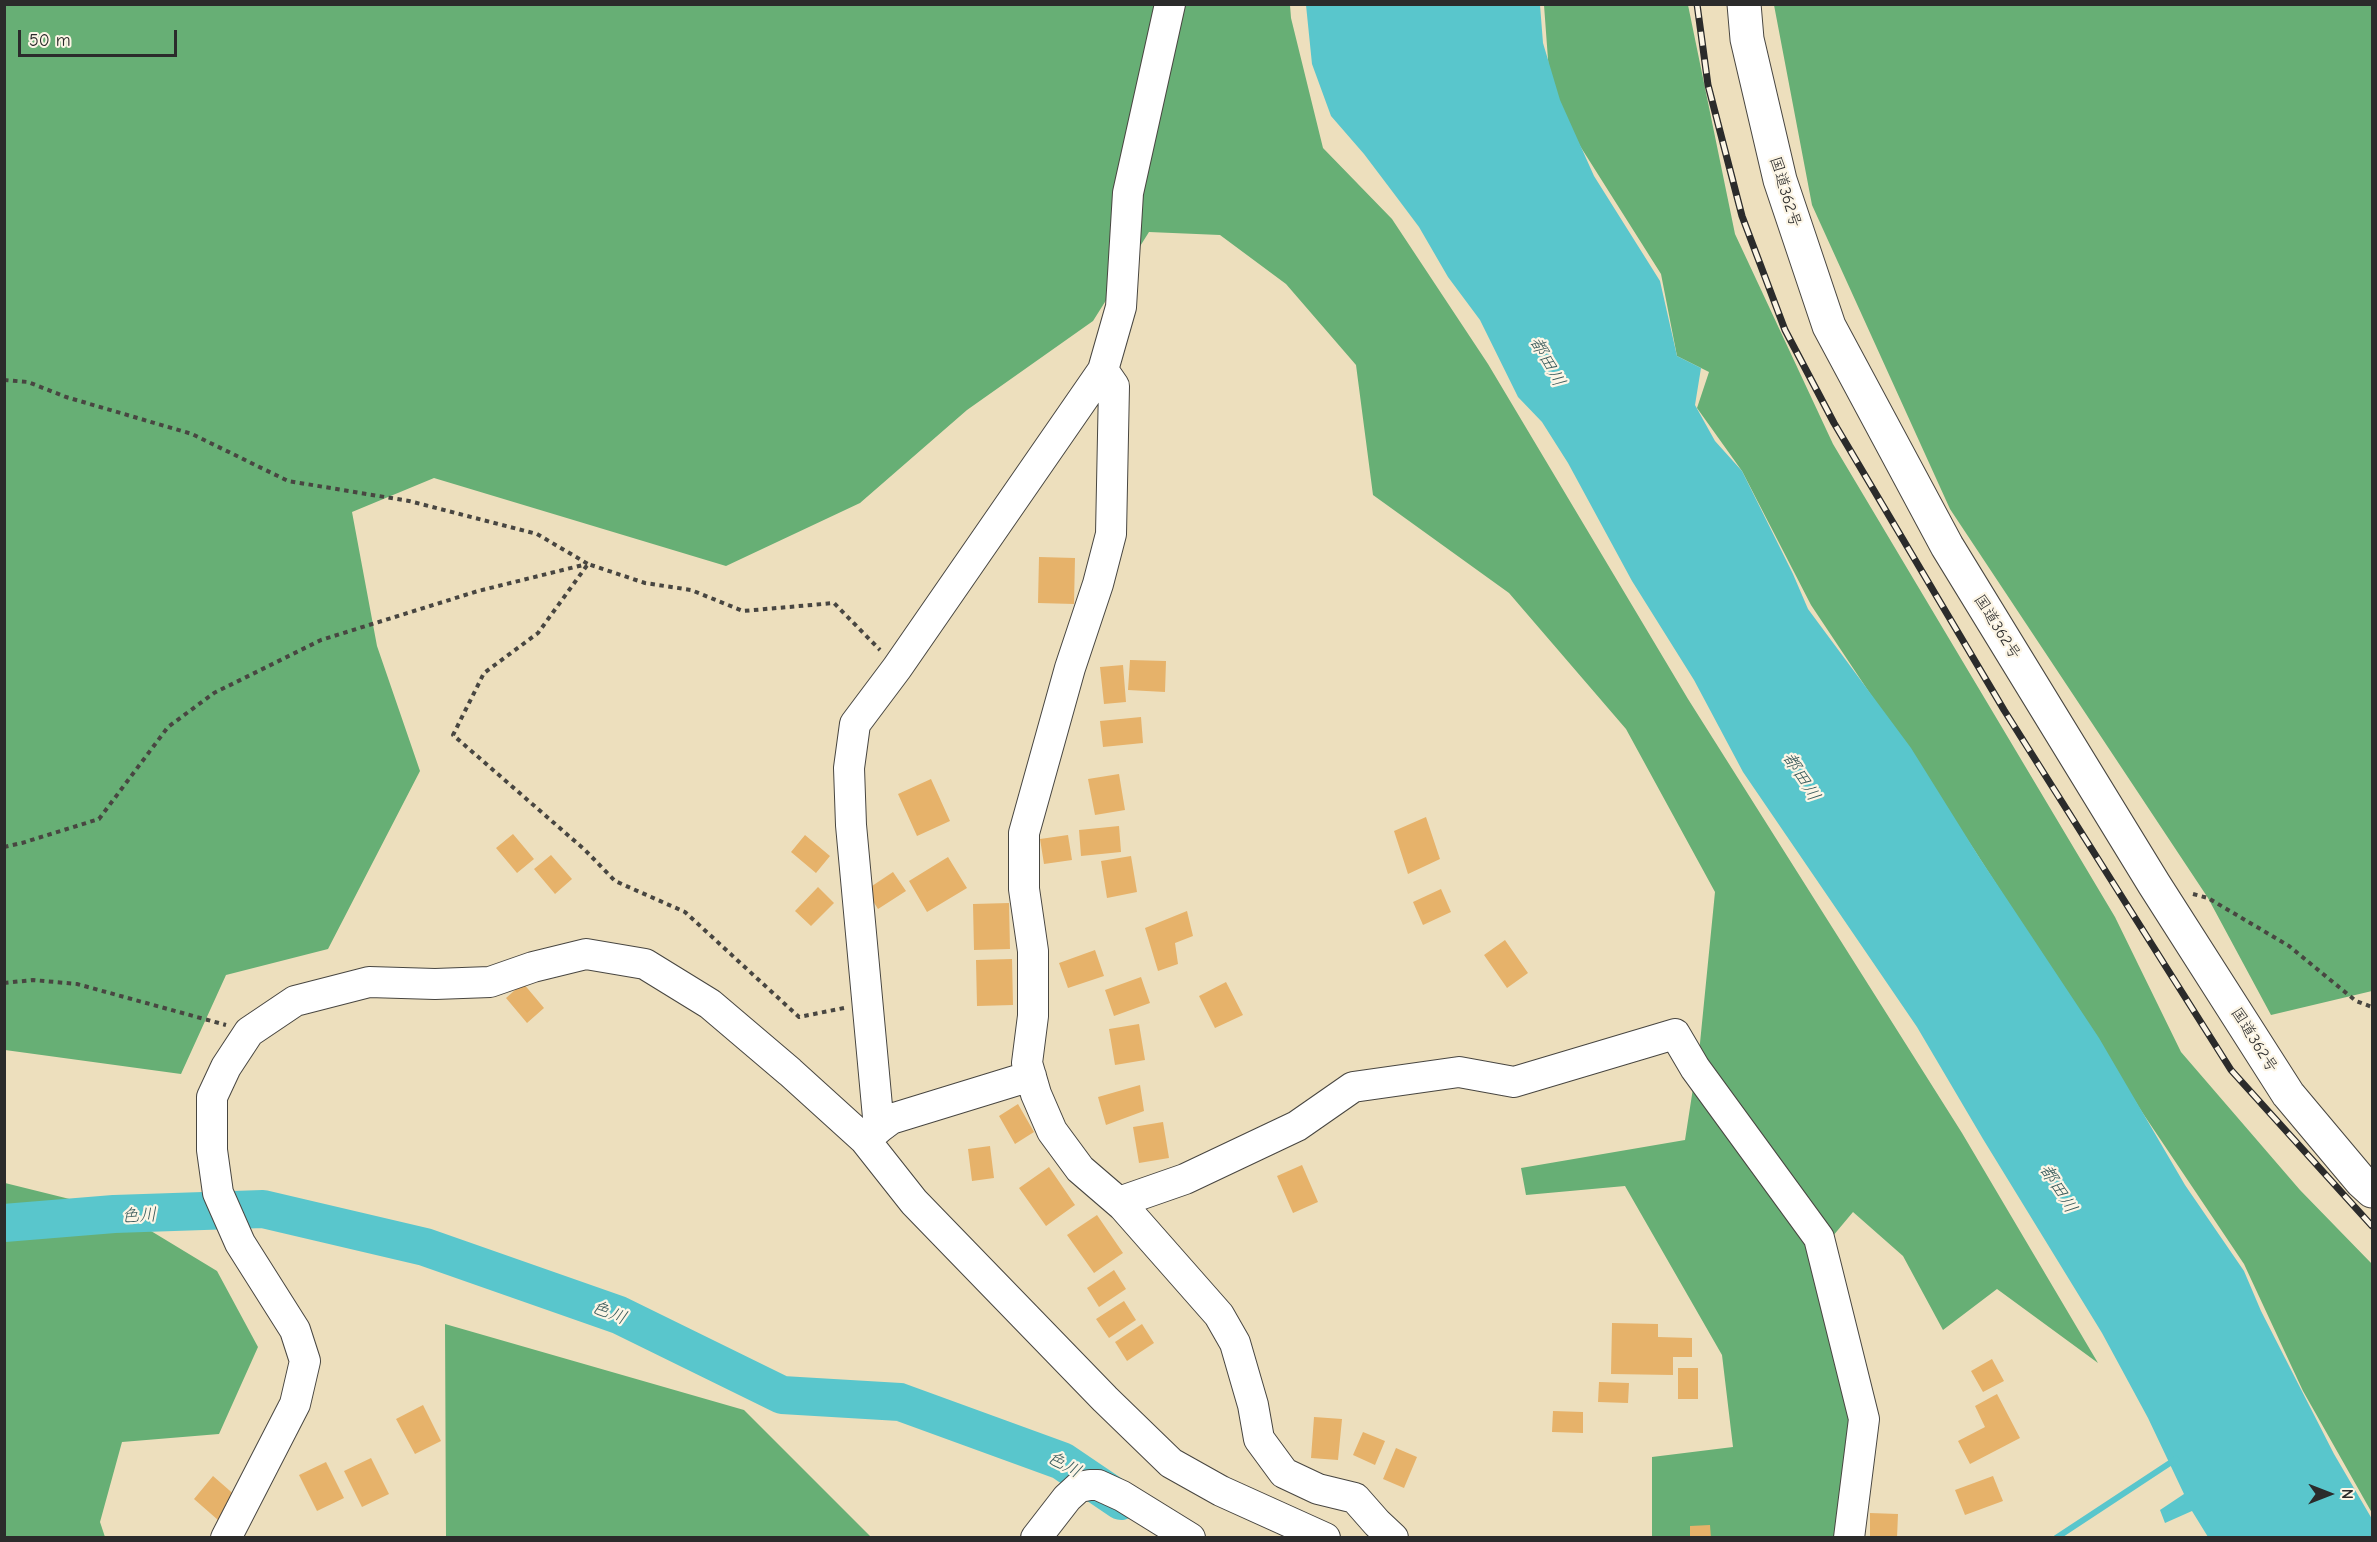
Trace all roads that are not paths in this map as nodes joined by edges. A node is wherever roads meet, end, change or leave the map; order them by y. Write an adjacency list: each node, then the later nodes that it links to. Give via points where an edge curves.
1 (1170, 4): 3 (street, via 1128,193 1121,307)
2 (1744, 4): 6 (highway, 国道362号, via 1747,39 1780,180 1829,326 1947,546 2154,884 2288,1094)
3 (1103, 370): 4 (street, via 1114,386 1111,534 1024,832 1024,889 1033,951 1033,1016 1027,1063); 5 (street, via 855,724 849,768 851,825 867,1004)
4 (1031, 1076): 5 (street, via 891,1119); 7 (street, via 1052,1131 1080,1169)
5 (872, 1134): 8 (street, via 710,1004 645,964 586,954 490,982 369,982 295,1001 249,1032 212,1097 212,1150 218,1193 240,1243 295,1330 305,1361 295,1404); 11 (street, via 914,1202 1171,1463 1221,1491)
6 (2373, 1191)
7 (1119, 1202): 12 (street, via 1219,1315 1234,1343 1259,1439 1284,1473 1318,1489 1355,1498); 13 (street, via 1185,1179 1297,1126 1353,1087 1459,1072 1514,1082 1675,1034 1695,1068 1819,1238 1864,1419)
8 (226, 1538)
9 (1036, 1538): 10 (street, via 1067,1498 1090,1485 1122,1496)
10 (1190, 1538)
11 (1325, 1538)
12 (1393, 1538)
13 (1849, 1538)

